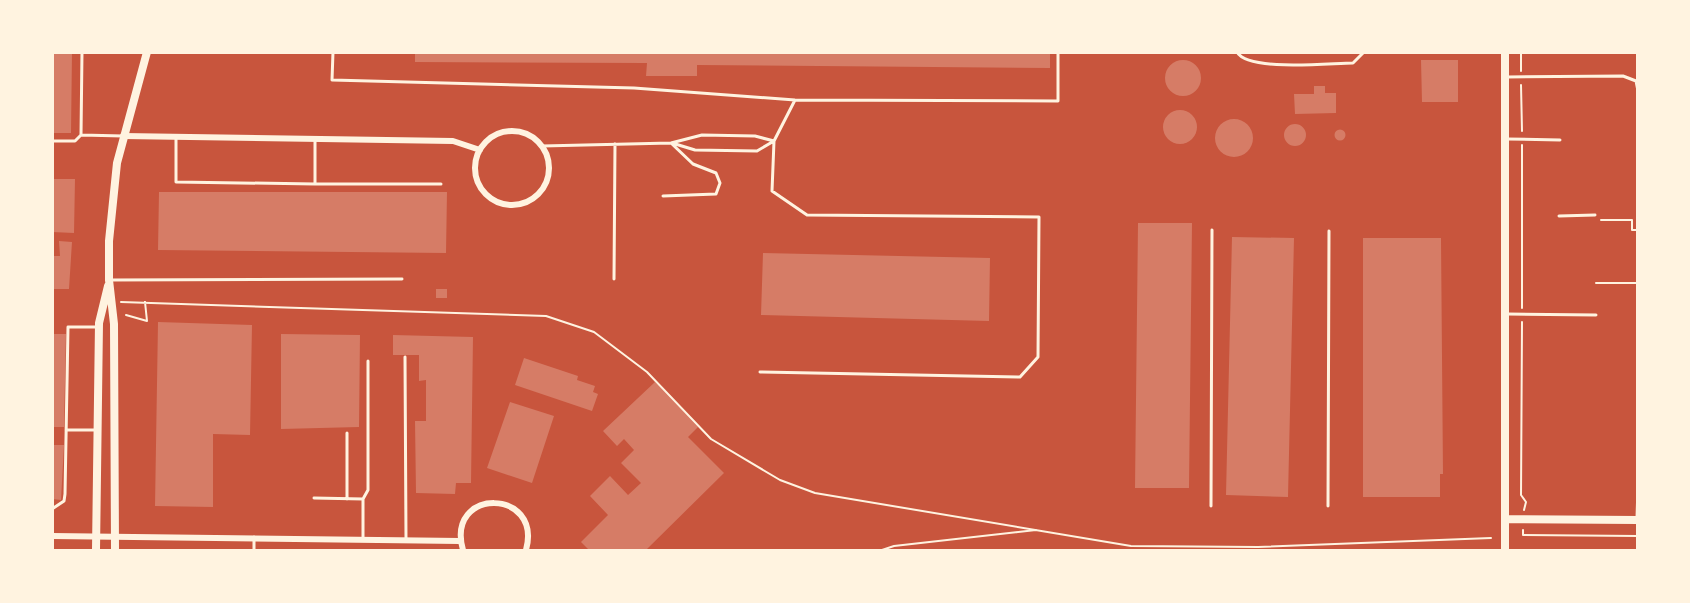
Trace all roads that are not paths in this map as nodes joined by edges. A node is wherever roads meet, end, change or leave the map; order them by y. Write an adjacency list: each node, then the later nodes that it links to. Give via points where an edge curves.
1 (82, 52): 11 (lane)
2 (147, 52): 12 (street)
3 (333, 52): 10 (lane, via 332,80 634,88)
4 (1058, 52): 10 (lane, via 1058,101)
5 (1237, 52): 6 (lane, via 1258,64 1353,63)
6 (1364, 52)
7 (1505, 52): 8 (street)
8 (1505, 77): 9 (lane, via 1623,76 1636,81); 15 (street)
9 (1638, 91)
10 (795, 100): 18 (lane)
11 (81, 135): 12 (lane); 17 (lane, via 75,141)
12 (123, 136): 13 (street); 32 (street, via 109,241)
13 (176, 137): 14 (street); 23 (lane, via 176,182)
14 (315, 139): 22 (street, via 453,141); 23 (lane)
15 (1505, 139): 16 (lane); 33 (street)
16 (1560, 140)
17 (52, 141)
18 (774, 141): 19 (lane, via 754,136 702,135); 19 (lane, via 757,151 695,150); 38 (lane, via 772,191 807,215 1039,217 1038,357 1020,377)
19 (671, 143): 20 (lane); 25 (lane, via 693,164 716,173 720,183 716,194)
20 (615, 144): 21 (lane); 31 (lane)
21 (542, 146): 22 (street, via 533,137 510,131 498,134); 22 (street, via 549,163 548,181 532,200 508,206 486,195 475,174)
22 (480, 150)
23 (315, 184): 24 (lane)
24 (441, 184)
25 (663, 196)
26 (1595, 215): 27 (lane)
27 (1559, 216)
28 (1212, 230): 46 (lane)
29 (1329, 231): 47 (lane)
30 (402, 279): 32 (lane)
31 (614, 279)
32 (109, 280): 35 (street); 53 (street, via 114,324)
33 (1505, 314): 34 (lane); 49 (street)
34 (1596, 315)
35 (99, 327): 39 (lane, via 68,327); 40 (street)
36 (405, 357): 56 (lane)
37 (368, 361): 45 (lane, via 368,490)
38 (760, 372)
39 (66, 430): 40 (lane); 48 (lane, via 64,501)
40 (98, 430): 52 (street)
41 (347, 433): 44 (lane)
42 (1638, 486): 50 (lane)
43 (314, 498): 44 (lane)
44 (347, 499): 45 (lane)
45 (363, 499): 55 (lane)
46 (1211, 506)
47 (1328, 506)
48 (52, 509)
49 (1505, 519): 50 (street); 63 (street)
50 (1637, 520)
51 (52, 536): 52 (street)
52 (96, 536): 53 (street); 58 (street)
53 (116, 536): 54 (street); 59 (street)
54 (254, 537): 55 (street); 60 (lane)
55 (363, 538): 56 (street)
56 (406, 539): 57 (street)
57 (460, 541): 61 (street); 62 (street, via 465,519 472,510 494,502 516,510 523,518 528,529)
58 (96, 550)
59 (116, 550)
60 (254, 550)
61 (463, 550)
62 (526, 550)
63 (1505, 550)

